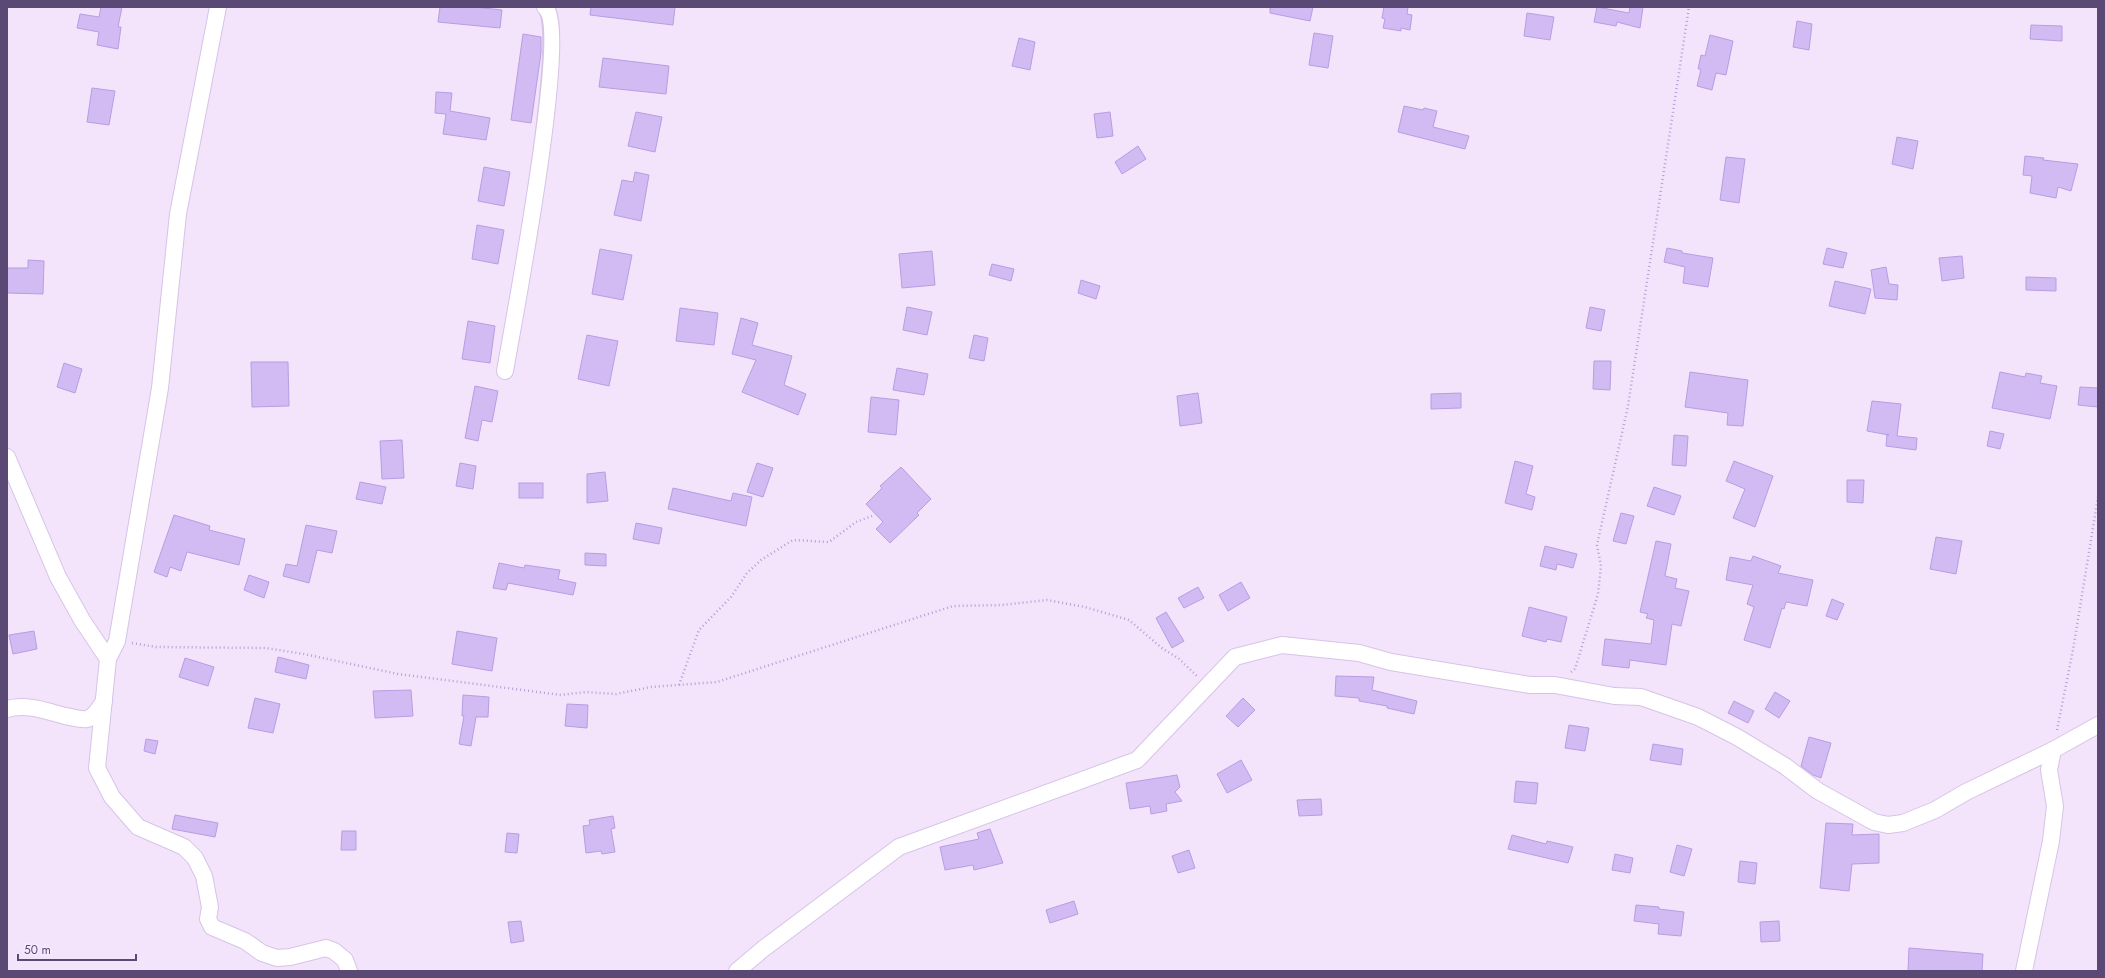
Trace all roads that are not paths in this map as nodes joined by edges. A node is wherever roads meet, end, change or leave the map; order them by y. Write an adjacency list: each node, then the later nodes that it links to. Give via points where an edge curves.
1 (218, 7): 5 (street, via 178,214 160,388 117,641)
2 (545, 7): 3 (street, via 549,10 552,28 547,104 535,202)
3 (505, 371)
4 (7, 458): 5 (street, via 58,577)
5 (108, 660): 6 (street)
6 (105, 698): 7 (street, via 98,711 88,719 77,719 35,708 17,706); 10 (street, via 97,768 112,797 138,827 184,847 196,858 204,876 210,907 208,919 212,927 277,958 326,948 334,950 344,960)
7 (7, 709)
8 (2098, 724): 9 (street)
9 (2053, 750): 11 (street, via 1935,810 1903,823 1888,825 1874,822 1818,791 1785,766 1737,737 1698,717 1641,697 1614,696 1556,685 1530,686 1391,662 1359,653 1282,645 1236,657 1137,760 899,847); 12 (street, via 2049,770 2055,806)
10 (349, 971)
11 (737, 971)
12 (2024, 971)

